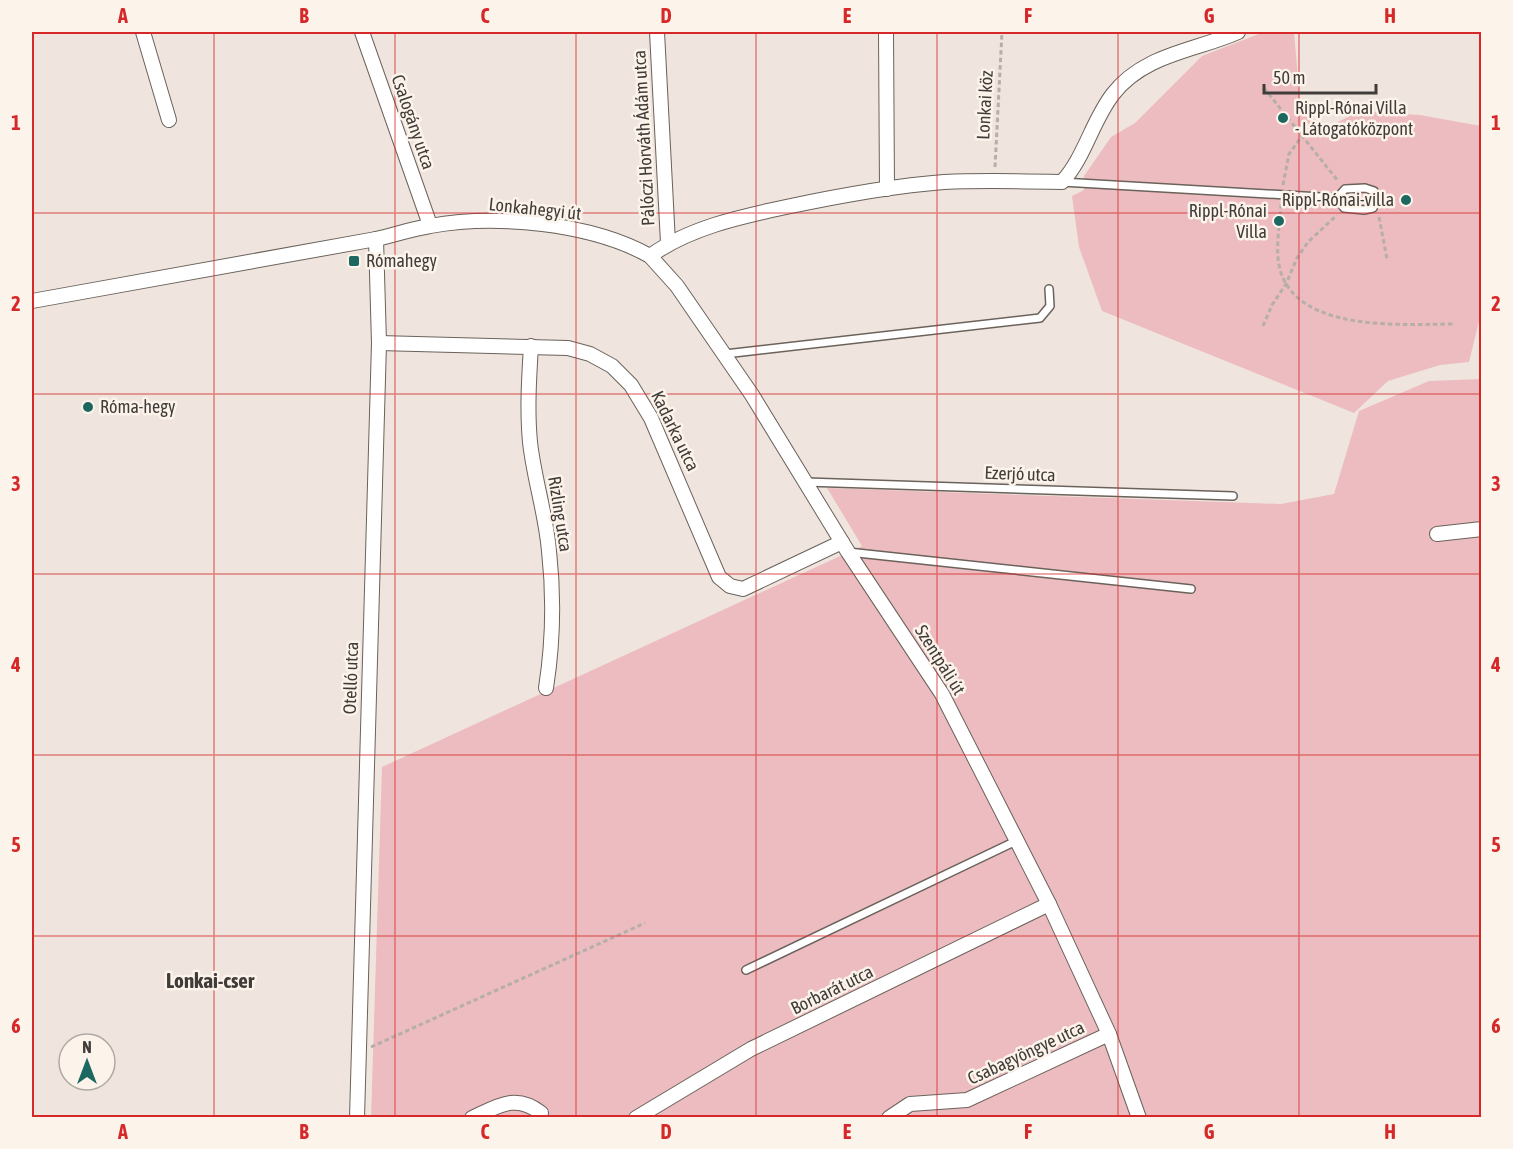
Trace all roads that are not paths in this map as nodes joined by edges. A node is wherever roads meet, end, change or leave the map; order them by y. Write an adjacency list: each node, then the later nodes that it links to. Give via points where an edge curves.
1 (143, 32): 6 (street)
2 (362, 32): 10 (street, Csalogány utca)
3 (657, 32): 12 (street, Pálóczi Horváth Ádám utca)
4 (886, 32): 8 (street)
5 (1238, 32): 7 (street, via 1155,61 1132,74 1113,94 1071,173)
6 (169, 120)
7 (1062, 182): 8 (street, via 994,180); 9 (lane)
8 (887, 189): 12 (street, via 757,213)
9 (1337, 198): 9 (lane, via 1344,208 1364,210 1373,208 1377,199 1374,191 1365,188 1345,189)
10 (430, 225): 11 (street, Lonkahegyi út); 13 (street, Lonkahegyi út, via 479,221 535,223 592,233 631,245)
11 (376, 239): 15 (street, Lonkahegyi út); 16 (street, Otelló utca)
12 (668, 243): 13 (street)
13 (650, 256): 18 (street, Szentpáli út, via 677,286)
14 (1049, 289): 18 (lane, via 1050,306 1040,318)
15 (32, 302)
16 (379, 343): 17 (street, Kadarka utca); 31 (street, Otelló utca)
17 (531, 346): 23 (street, Kadarka utca, via 590,354 612,366 631,385 651,418 719,577 730,586 743,589); 25 (street, Rizling utca, via 530,444 549,550 551,654)
18 (724, 354): 19 (street, Szentpáli út)
19 (806, 483): 20 (lane, Ezerjó utca); 23 (street, Szentpáli út)
20 (1233, 496)
21 (1482, 529): 22 (street)
22 (1437, 534)
23 (845, 547): 24 (lane); 26 (street, Szentpáli út, via 942,694)
24 (1191, 589)
25 (546, 688)
26 (1016, 841): 27 (street, Szentpáli út); 28 (lane)
27 (1049, 904): 29 (street, Szentpáli út); 33 (street, Borbarát utca, via 751,1049)
28 (746, 970)
29 (1109, 1034): 34 (street, Csabagyöngye utca, via 967,1100 910,1104); 35 (street, Szentpáli út)
30 (541, 1116): 32 (street, via 530,1104 516,1101)
31 (357, 1118)
32 (472, 1118)
33 (636, 1118)
34 (889, 1118)
35 (1139, 1118)

